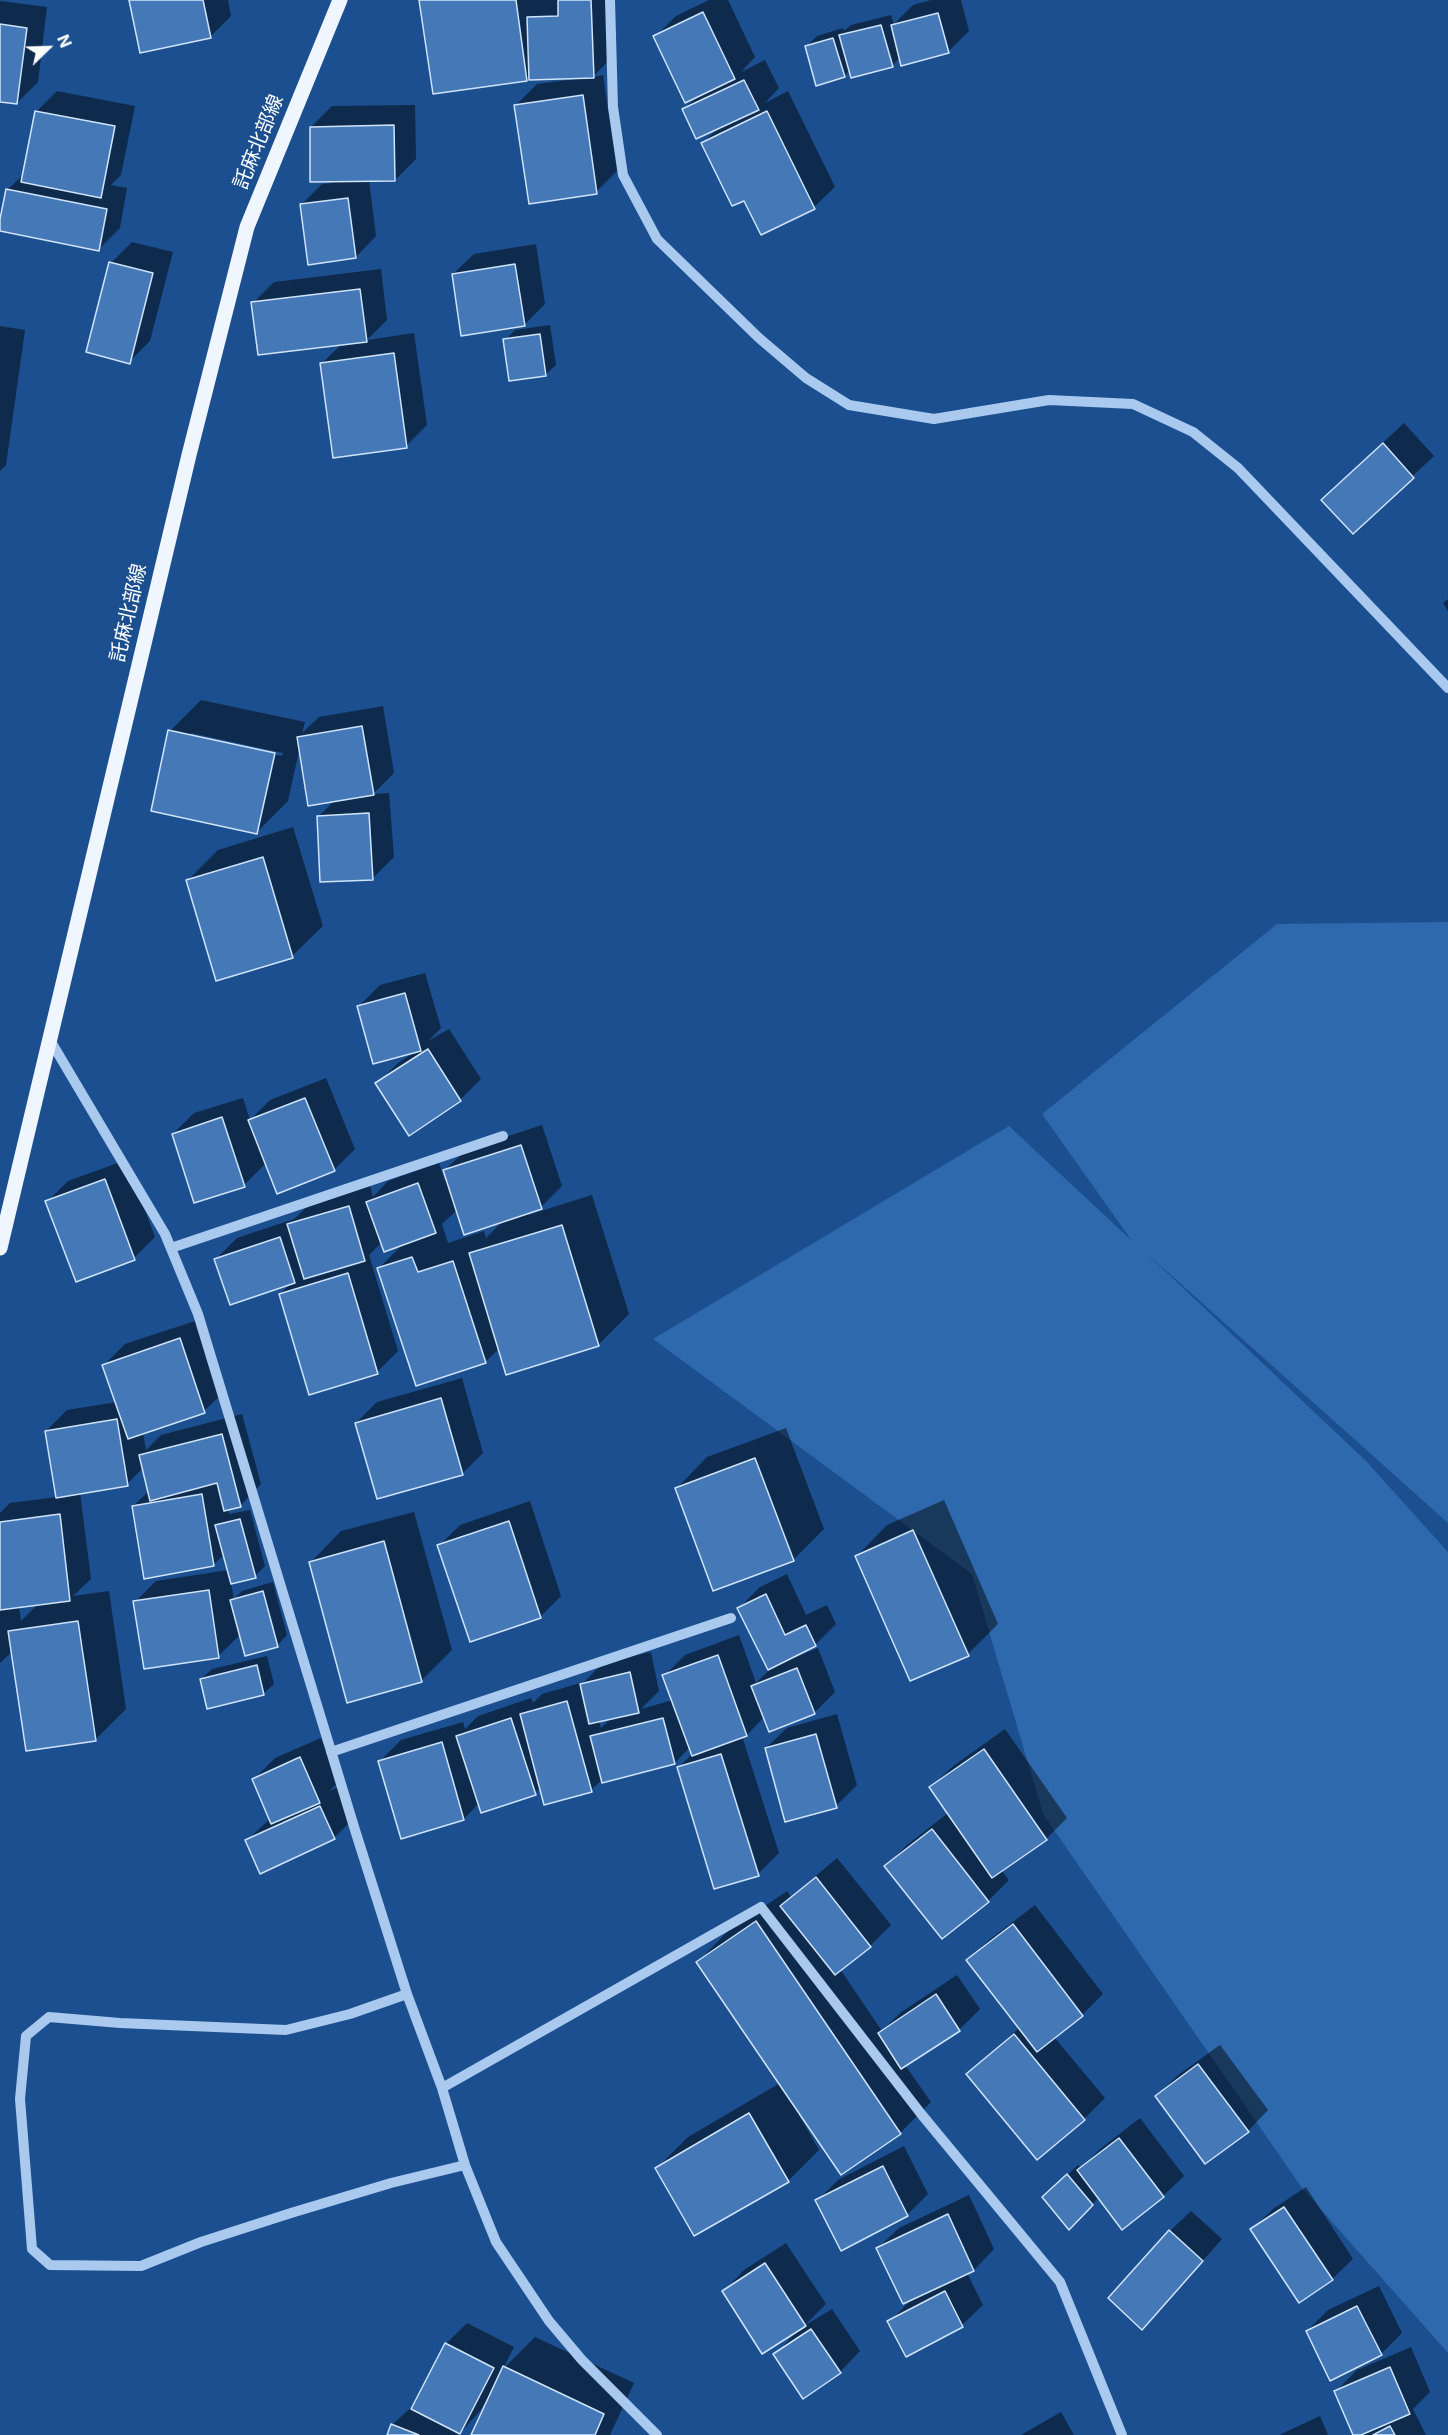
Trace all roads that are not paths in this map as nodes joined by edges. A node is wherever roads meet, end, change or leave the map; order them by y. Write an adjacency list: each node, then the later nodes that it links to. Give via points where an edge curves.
1 (340, 0): 4 (main road, 託麻北部線, via 247,226)
2 (610, 0): 3 (street, via 613,107 623,176 657,239 806,378 849,405 934,419 1049,400 1073,401 1132,404 1193,432 1238,468)
3 (1448, 688)
4 (50, 1040): 6 (main road, 託麻北部線); 7 (street)
5 (503, 1136): 7 (street)
6 (0, 1248)
7 (171, 1248): 9 (street, via 198,1314)
8 (731, 1618): 9 (street)
9 (331, 1752): 10 (street)
10 (407, 1994): 11 (street); 12 (street, via 286,2030 49,2017 26,2036 20,2099 32,2248 50,2265 141,2265 291,2213)
11 (442, 2088): 12 (street); 14 (street, via 761,1907 922,2115 1060,2282)
12 (465, 2165): 13 (street, via 496,2242 549,2321)
13 (657, 2435)
14 (1122, 2435)

